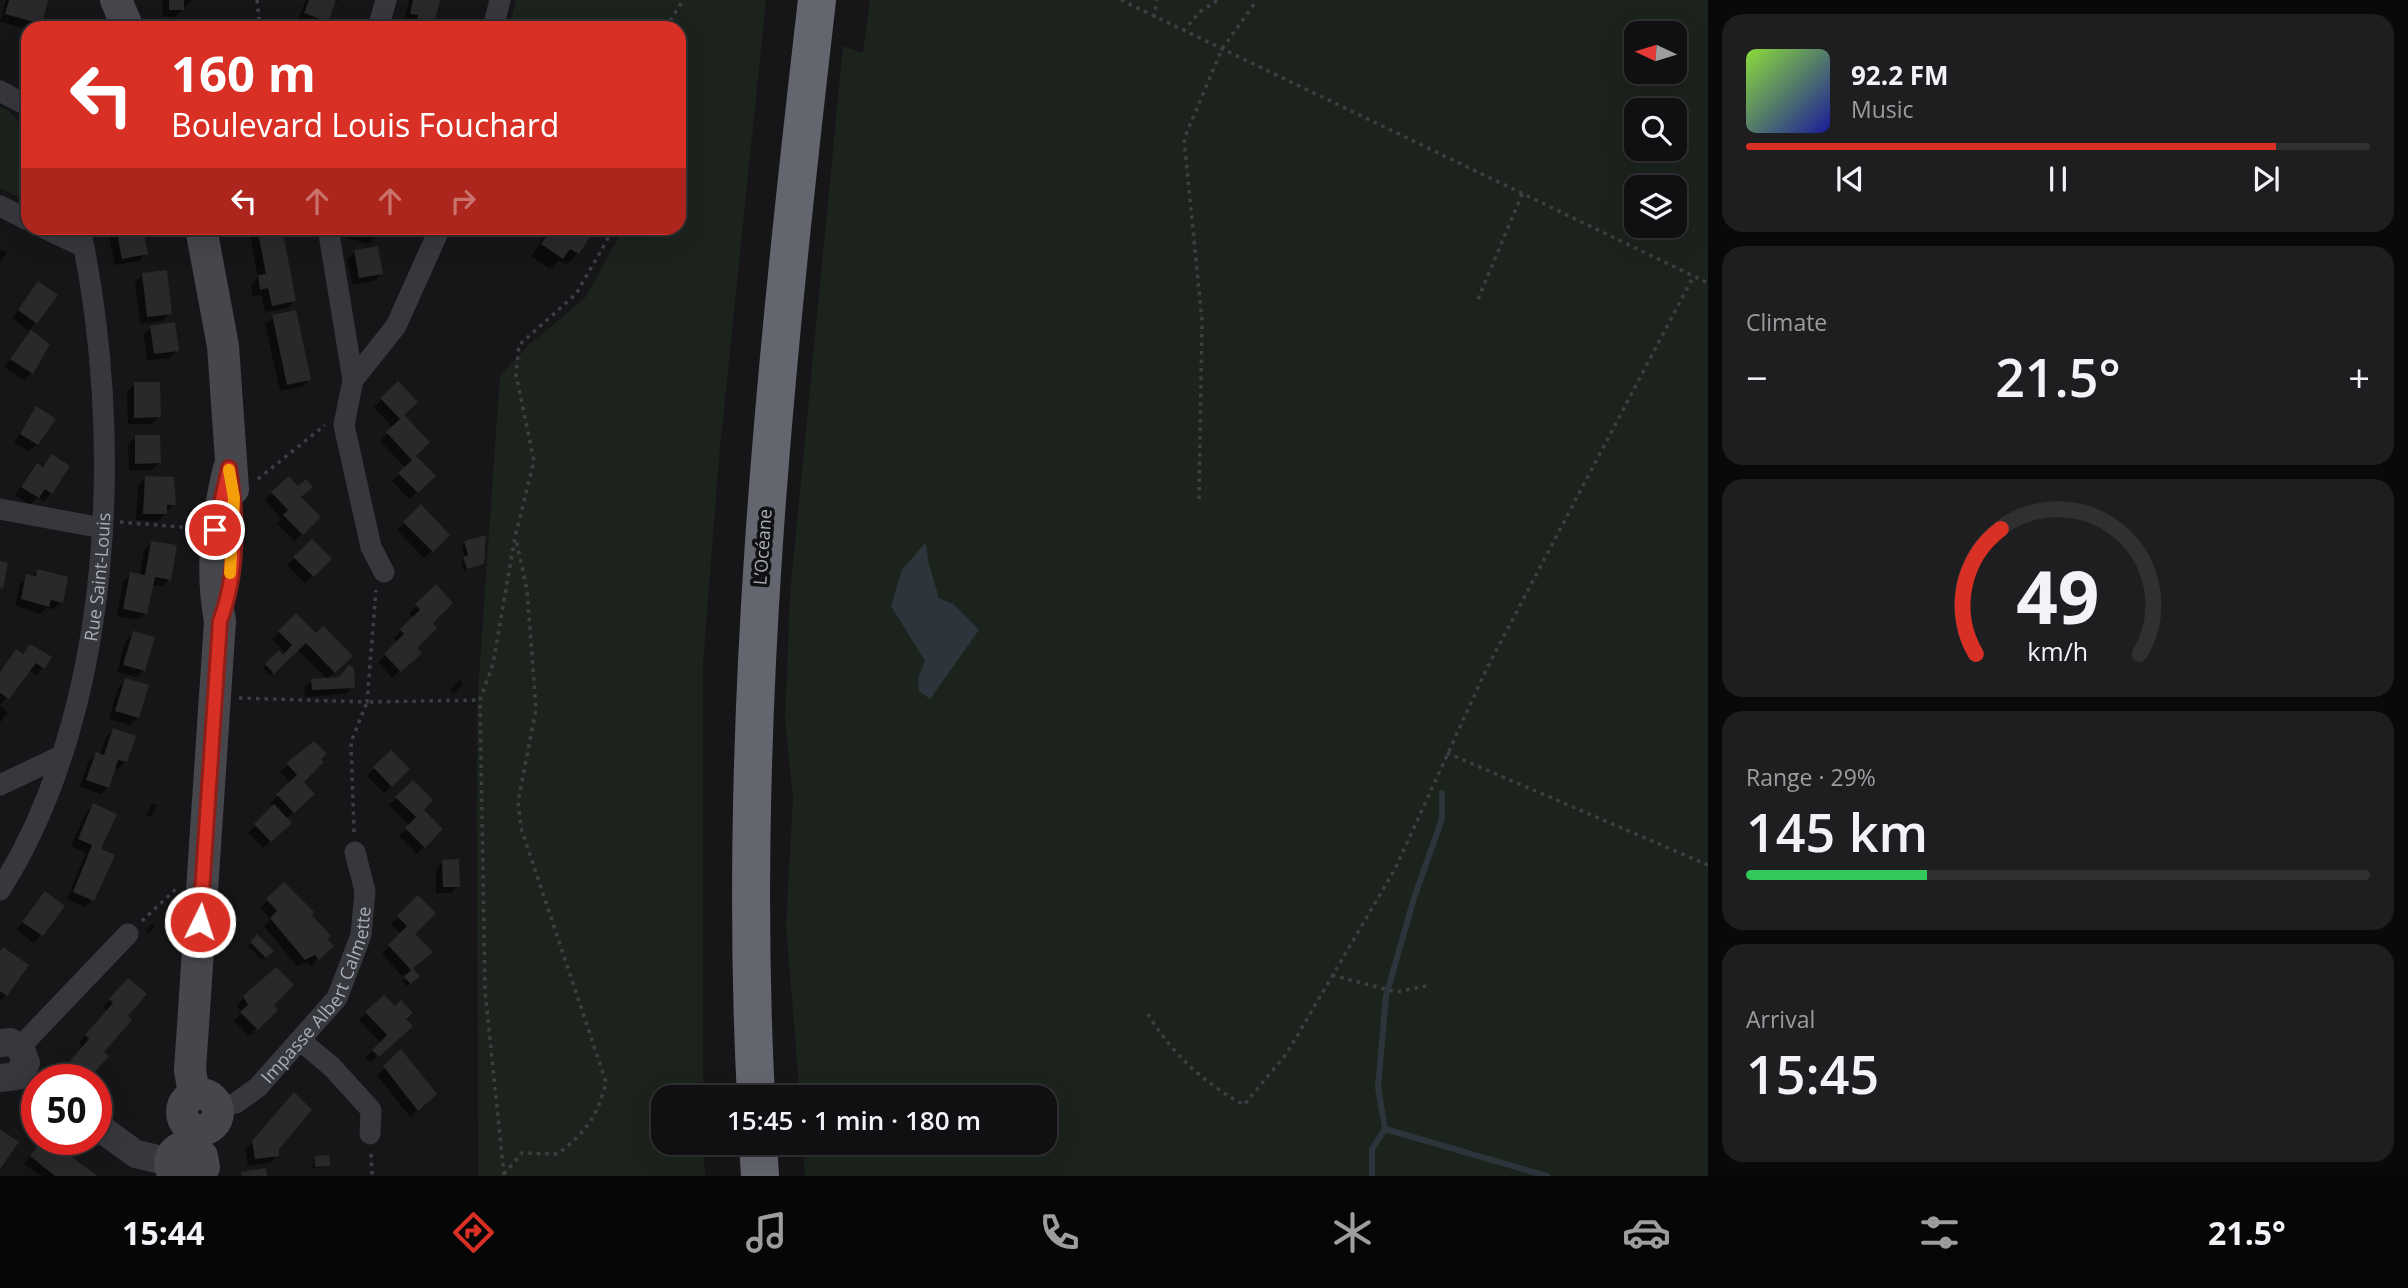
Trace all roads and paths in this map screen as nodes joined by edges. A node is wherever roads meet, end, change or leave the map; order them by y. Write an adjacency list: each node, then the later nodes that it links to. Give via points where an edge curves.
1 (116, 0): 13 (main road)
2 (257, 0): 14 (path)
3 (386, 0): 15 (street)
4 (500, 0): 16 (street)
5 (683, 0): 17 (path)
6 (792, 0): 59 (highway, L’Océane, via 760,286 732,635 725,837)
7 (817, 0): 60 (highway, L’Océane, via 777,367 760,584 751,826)
8 (1121, 0): 12 (path)
9 (1157, 0): 12 (path)
10 (1218, 0): 18 (path)
11 (1257, 0): 19 (path)
12 (1154, 18): 18 (path)
13 (125, 21)
14 (259, 21)
15 (380, 21)
16 (495, 21)
17 (670, 21)
18 (1183, 31): 19 (path)
19 (1222, 49): 22 (path); 36 (path, via 1184,139 1202,321)
20 (0, 91): 21 (street)
21 (21, 102)
22 (1523, 192): 30 (path); 32 (path)
23 (0, 206): 24 (street)
24 (21, 216)
25 (202, 235): 35 (main road, via 223,346)
26 (329, 235): 33 (street)
27 (437, 235): 33 (street, via 396,326)
28 (610, 235): 40 (path, via 576,294 519,345 516,375 534,461)
29 (82, 237): 38 (street, Rue Saint-Louis, via 92,285 104,419)
30 (1693, 277): 31 (path); 46 (path)
31 (1708, 283)
32 (1478, 299)
33 (353, 380): 34 (street)
34 (344, 425): 35 (path, via 321,425); 41 (street, via 371,547)
35 (238, 477): 39 (main road); 42 (main road, via 226,606)
36 (1199, 499)
37 (0, 509): 38 (street)
38 (103, 524): 39 (path); 47 (street, Rue Saint-Louis, via 85,667)
39 (215, 530): 42 (main road)
40 (515, 537): 44 (path, via 493,664); 66 (path, via 527,590 536,709 519,802 521,828 606,1082 599,1111 584,1133 558,1154 522,1153)
41 (384, 572): 45 (path, via 373,596)
42 (220, 621): 51 (main road)
43 (233, 698): 45 (path)
44 (480, 700): 45 (path); 66 (path, via 485,991)
45 (367, 702): 49 (path, via 351,742)
46 (1447, 753): 50 (path); 54 (path, via 1395,869)
47 (61, 756): 48 (street); 52 (street, Rue Saint-Louis, via 39,815)
48 (0, 785)
49 (355, 852): 57 (street, Impasse Albert Calmette, via 365,891 361,935 337,998)
50 (1708, 865)
51 (203, 873): 53 (path, via 175,889); 63 (main road, via 190,1070)
52 (1, 888)
53 (128, 934): 58 (street)
54 (1332, 975): 55 (path, via 1392,991); 56 (path, via 1287,1053 1244,1105 1167,1045)
55 (1431, 985)
56 (1148, 1014)
57 (301, 1041): 61 (street, via 371,1110); 63 (street, Impasse Albert Calmette, via 247,1096)
58 (16, 1065)
59 (730, 1085)
60 (755, 1085)
61 (370, 1134)
62 (112, 1137): 63 (street, via 136,1154)
63 (192, 1141)
64 (733, 1155): 67 (highway)
65 (759, 1155): 68 (highway)
66 (504, 1175)
67 (734, 1176)
68 (760, 1176)

